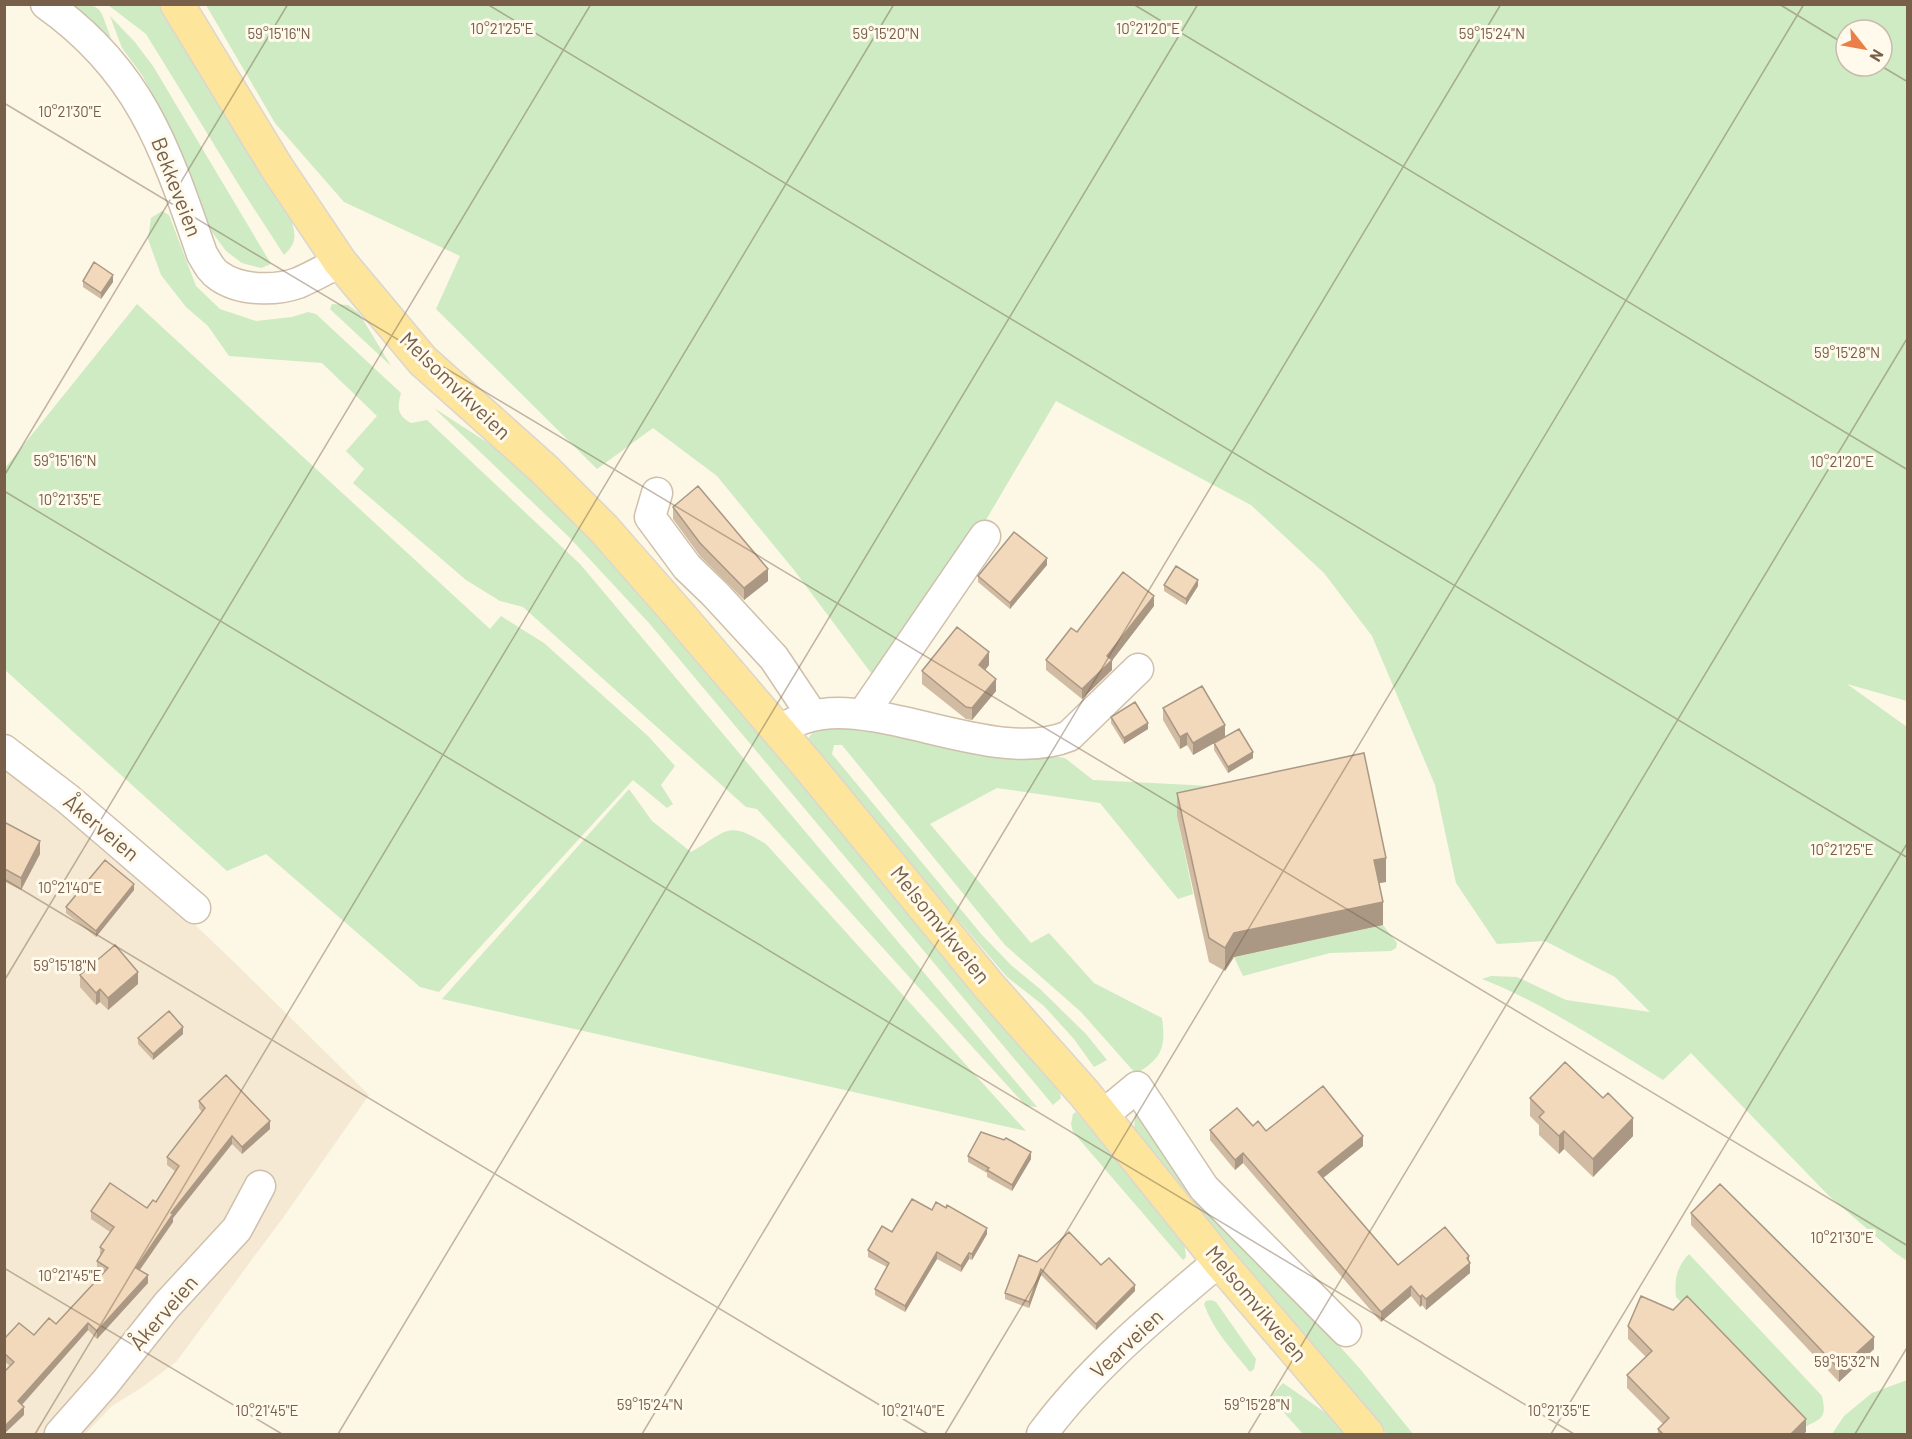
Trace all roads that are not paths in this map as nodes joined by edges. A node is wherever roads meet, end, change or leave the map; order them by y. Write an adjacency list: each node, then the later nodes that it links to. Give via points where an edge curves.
1 (46, 4): 3 (street, Bekkeveien, via 83,33 114,65 139,100 170,162 202,254 219,276 249,287 280,287)
2 (177, 4): 3 (main road, Melsomvikveien, via 277,168)
3 (340, 262): 9 (main road, Melsomvikveien, via 423,361 545,470 604,529)
4 (657, 493): 8 (street, via 650,517 687,567 774,658)
5 (985, 536): 7 (street)
6 (1138, 669): 7 (street, via 1069,736 1054,742 993,741)
7 (863, 714): 8 (street)
8 (812, 715): 9 (street, via 788,724)
9 (780, 732): 12 (main road, Melsomvikveien, via 989,986)
10 (4, 750): 11 (street, Åkerveien)
11 (195, 908)
12 (1102, 1116): 14 (main road, Melsomvikveien); 15 (street, Melsomvikveien, via 1137,1087 1204,1188)
13 (261, 1186): 16 (street, Åkerveien, via 237,1229 167,1305)
14 (1219, 1261): 17 (street, Vearveien, via 1108,1359); 18 (main road, Melsomvikveien)
15 (1346, 1330)
16 (60, 1434)
17 (1042, 1434)
18 (1367, 1434)

